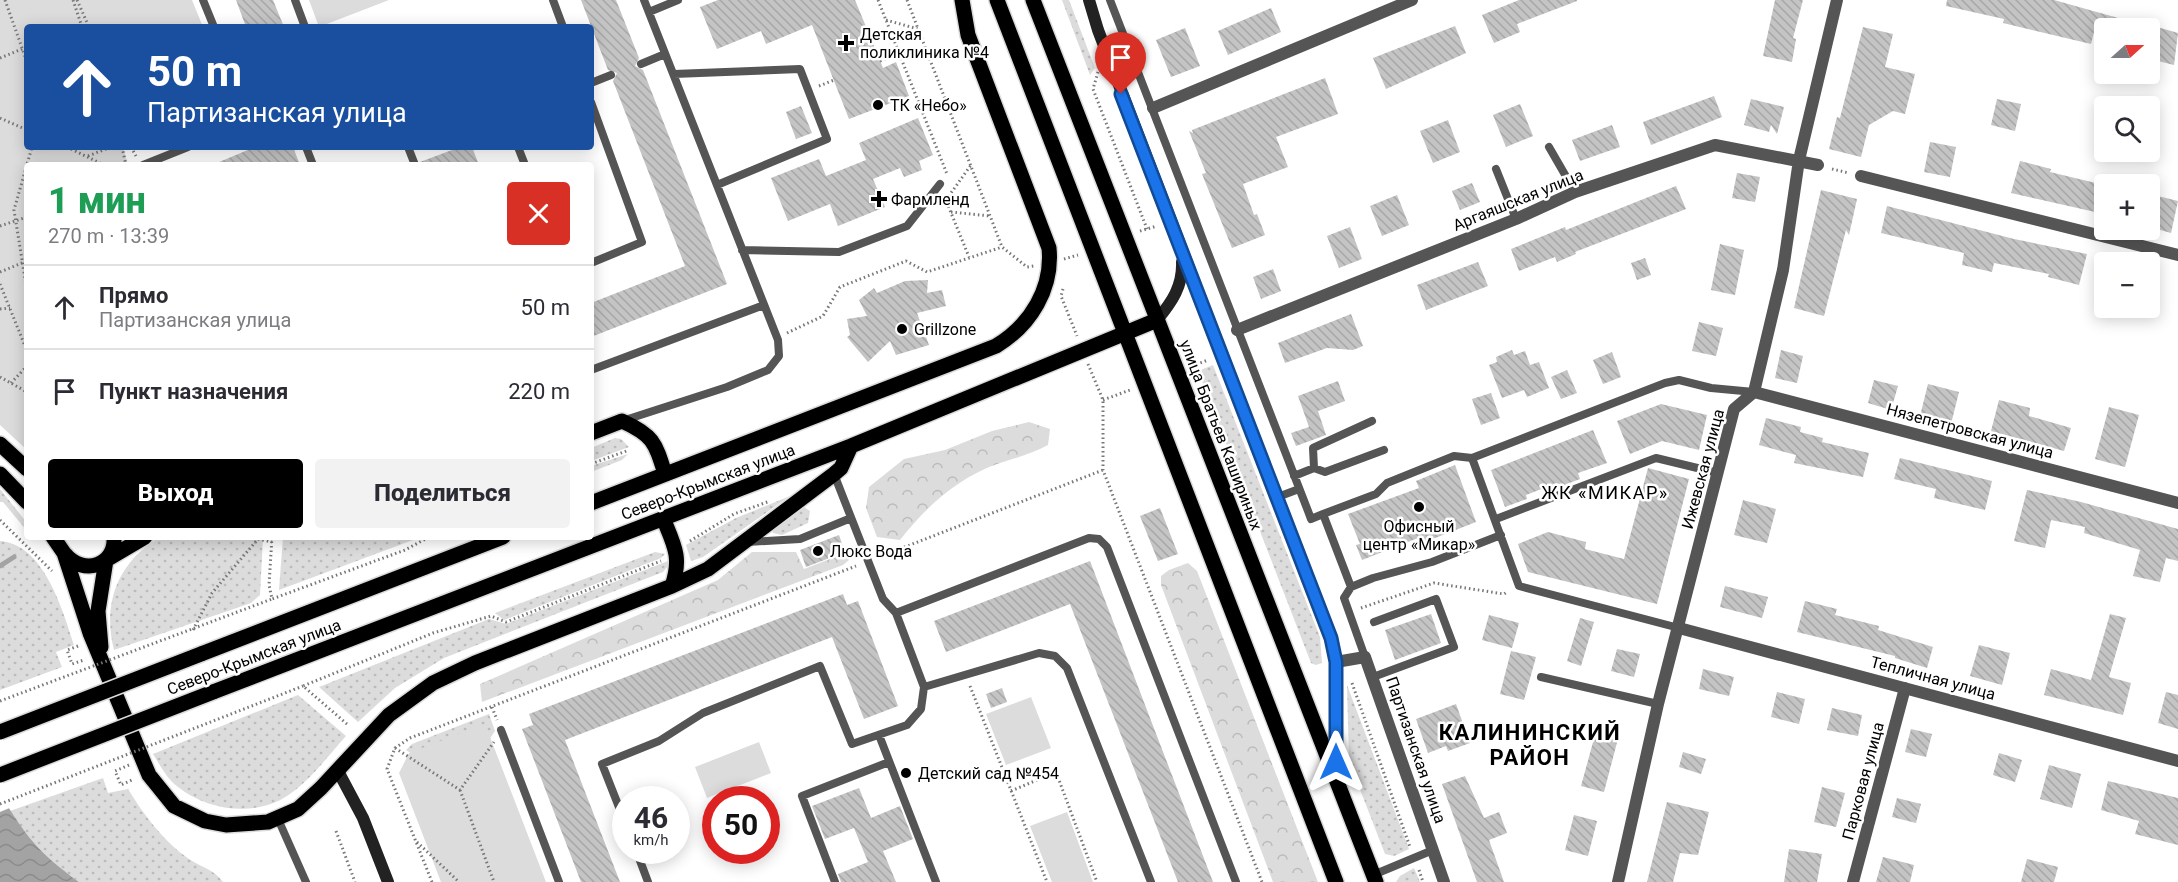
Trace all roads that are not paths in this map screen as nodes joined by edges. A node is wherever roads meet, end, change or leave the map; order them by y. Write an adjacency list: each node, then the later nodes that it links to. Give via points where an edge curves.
1 (203, 0): 14 (lane)
2 (295, 0): 15 (lane)
3 (553, 0): 16 (lane)
4 (644, 0): 13 (lane)
5 (678, 0): 13 (lane)
6 (962, 0): 56 (main road, Северо-Крымская улица, via 968,34 1046,233 1051,264 1041,298 1021,327 1004,342)
7 (997, 0): 42 (main road)
8 (1033, 0): 40 (main road, улица Братьев Кашириных)
9 (1089, 0): 36 (main road)
10 (1110, 0): 22 (lane)
11 (1412, 0): 22 (street)
12 (1837, 0): 26 (street)
13 (649, 12): 17 (lane)
14 (213, 24)
15 (304, 24)
16 (562, 24)
17 (666, 54): 18 (lane); 19 (lane)
18 (641, 64)
19 (674, 74): 32 (lane); 32 (lane, via 800,69 827,139)
20 (611, 75): 21 (lane)
21 (594, 82)
22 (1153, 108): 41 (lane)
23 (594, 110): 38 (lane, via 642,242)
24 (1549, 147): 33 (lane)
25 (180, 150): 27 (lane)
26 (1799, 160): 28 (street, Аргаяшская улица); 33 (street, Аргаяшская улица, via 1715,145); 44 (street, via 1782,270)
27 (150, 162)
28 (1818, 165)
29 (1496, 169): 34 (lane)
30 (1861, 176): 37 (street)
31 (940, 184): 35 (lane, via 907,226 839,252)
32 (717, 185): 35 (lane)
33 (1575, 192): 34 (street, Аргаяшская улица)
34 (1516, 219): 41 (street, Аргаяшская улица)
35 (742, 250): 39 (lane)
36 (1182, 254): 40 (main road, via 1179,288); 60 (main road)
37 (2178, 255)
38 (594, 261)
39 (764, 305): 43 (lane); 45 (lane, via 778,340 779,356 768,370)
40 (1157, 320): 42 (main road, Северо-Крымская улица); 97 (main road, улица Братьев Кашириных)
41 (1237, 330): 58 (lane)
42 (1126, 333): 49 (main road, Северо-Крымская улица); 111 (main road)
43 (594, 369)
44 (1754, 392): 51 (lane, via 1679,380 1665,383); 54 (street, Ижевская улица, via 1734,409); 63 (street, Нязепетровская улица)
45 (621, 421): 47 (main road); 56 (main road, via 645,431)
46 (1372, 422): 53 (lane, via 1313,448)
47 (594, 432)
48 (0, 444): 52 (main road)
49 (851, 446): 57 (main road); 65 (main road, Северо-Крымская улица)
50 (1384, 450): 53 (lane, via 1325,472)
51 (1472, 458): 64 (lane, via 1454,456 1387,483 1376,494); 67 (lane)
52 (24, 466)
53 (1314, 468): 58 (lane)
54 (1718, 473): 67 (lane, via 1656,458); 81 (street, Ижевская улица)
55 (0, 474): 61 (main road)
56 (665, 474): 62 (main road, Северо-Крымская улица)
57 (834, 474): 66 (lane); 74 (main road)
58 (1294, 476): 59 (lane)
59 (1299, 489): 60 (lane); 64 (lane, via 1311,519)
60 (1275, 498): 84 (main road)
61 (24, 499)
62 (594, 502)
63 (2178, 503)
64 (1323, 514): 78 (lane)
65 (663, 518): 77 (main road, via 677,554); 96 (main road, Северо-Крымская улица, bridge)
66 (851, 518): 74 (lane, via 800,539); 79 (lane, via 883,599)
67 (1496, 519): 68 (lane)
68 (1501, 535): 78 (lane); 81 (lane, via 1519,586)
69 (55, 540): 75 (main road)
70 (62, 540): 75 (main road)
71 (114, 540): 76 (main road)
72 (140, 540): 76 (main road)
73 (495, 540): 91 (main road, Северо-Крымская улица, bridge)
74 (745, 543): 77 (main road, via 708,569)
75 (64, 553): 76 (main road, via 84,567); 83 (main road, via 90,633)
76 (106, 560): 83 (main road)
77 (672, 586): 95 (main road, via 433,683 389,715)
78 (1351, 587): 82 (lane, via 1344,598)
79 (896, 613): 87 (lane); 110 (lane, via 1089,538 1099,538 1107,547)
80 (1374, 622): 85 (lane, via 1436,599 1454,647)
81 (1679, 628): 88 (street, Тепличная улица); 89 (street, Ижевская улица)
82 (1365, 657): 84 (street); 85 (street, Партизанская улица)
83 (92, 659): 99 (main road, via 149,775 174,806 205,821 226,825)
84 (1341, 661): 97 (main road)
85 (1373, 677): 100 (street, Партизанская улица)
86 (1540, 677): 89 (lane)
87 (924, 687): 92 (lane, via 921,709 907,725); 109 (lane, via 1039,653 1055,656 1067,668)
88 (1905, 688): 93 (street, Тепличная улица); 114 (street, Парковая улица)
89 (1658, 704): 113 (street, Ижевская улица)
90 (501, 730): 105 (lane)
91 (0, 732)
92 (879, 735): 94 (lane); 98 (lane, via 852,744 820,666 703,713 659,741 602,764)
93 (2178, 761)
94 (889, 762): 107 (lane, via 802,796); 108 (lane)
95 (338, 771): 99 (main road, via 307,801); 104 (main road, via 363,818)
96 (0, 775)
97 (1336, 782): 102 (main road, улица Братьев Кашириных)
98 (612, 789)
99 (278, 819): 103 (lane)
100 (1433, 850): 102 (lane); 112 (street, Партизанская улица)
101 (641, 864): 106 (lane)
102 (1374, 878)
103 (306, 882)
104 (388, 882)
105 (559, 882)
106 (648, 882)
107 (835, 882)
108 (936, 882)
109 (1151, 882)
110 (1236, 882)
111 (1336, 882)
112 (1444, 882)
113 (1618, 882)
114 (1853, 882)

